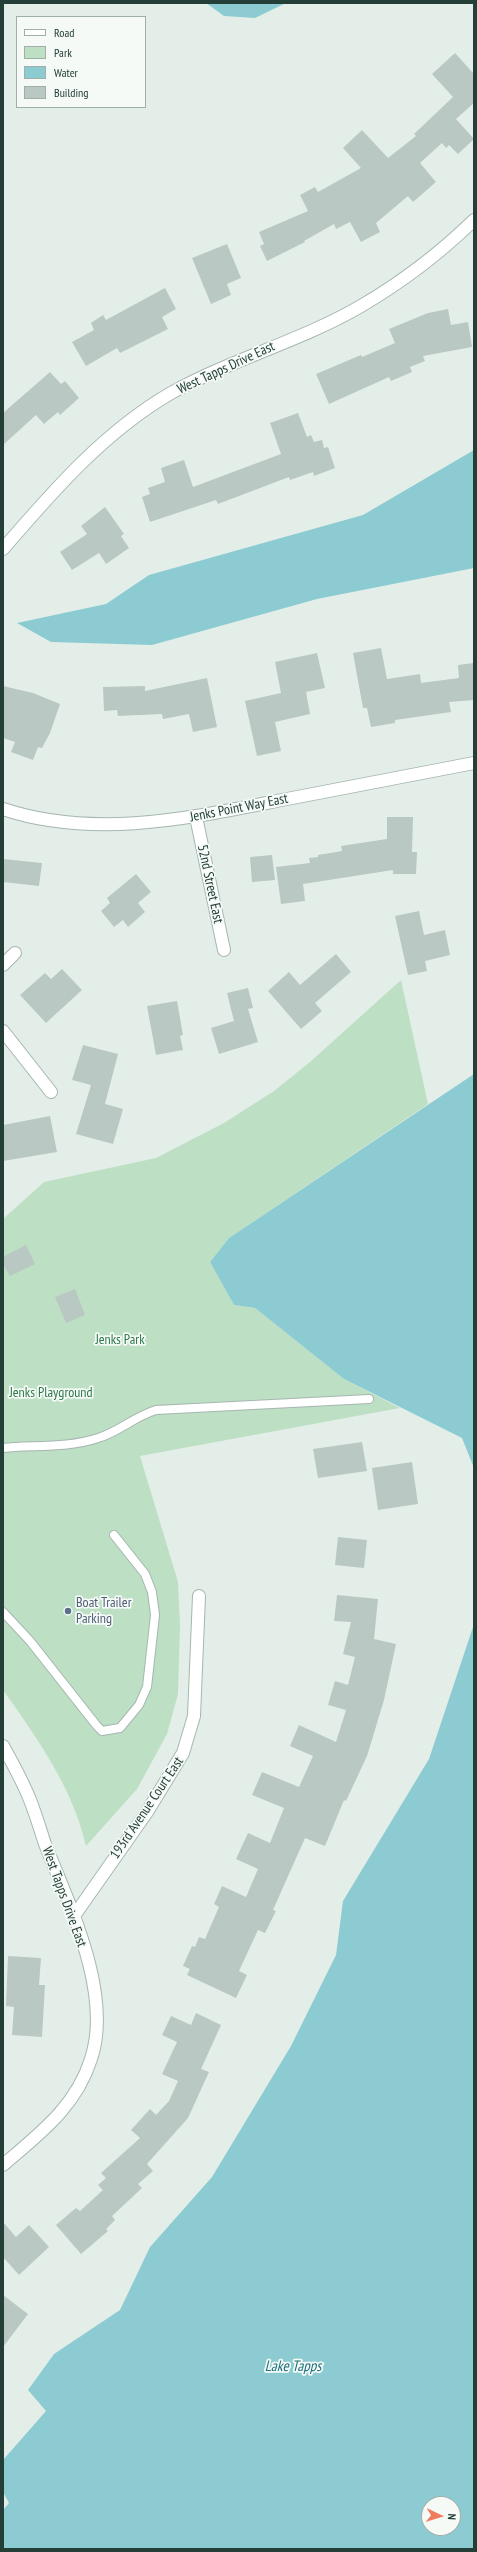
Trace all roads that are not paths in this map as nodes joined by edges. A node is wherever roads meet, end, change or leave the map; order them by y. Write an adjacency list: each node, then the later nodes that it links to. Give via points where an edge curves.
1 (474, 220): 2 (street, West Tapps Drive East, via 412,273 360,306 171,394 124,425 69,475)
2 (3, 549)
3 (474, 762): 5 (street, Jenks Point Way East)
4 (3, 809): 5 (street, Jenks Point Way East, via 35,818 98,825)
5 (196, 817): 6 (street, 52nd Street East)
6 (224, 950)
7 (15, 953): 8 (street)
8 (3, 965)
9 (3, 1031): 10 (street)
10 (51, 1092)
11 (370, 1399): 12 (lane, via 156,1410 141,1414 117,1431 97,1439)
12 (3, 1448)
13 (114, 1535): 15 (lane, via 145,1574 152,1592 155,1615 147,1687 139,1705 120,1728 102,1731 30,1640)
14 (199, 1596): 17 (street, 193rd Avenue Court East, via 194,1716 184,1753 147,1812)
15 (3, 1612)
16 (3, 1746): 17 (street, West Tapps Drive East, via 30,1799)
17 (74, 1916): 18 (street, West Tapps Drive East, via 95,1997 96,2027 91,2059 83,2079 57,2119)
18 (3, 2165)

